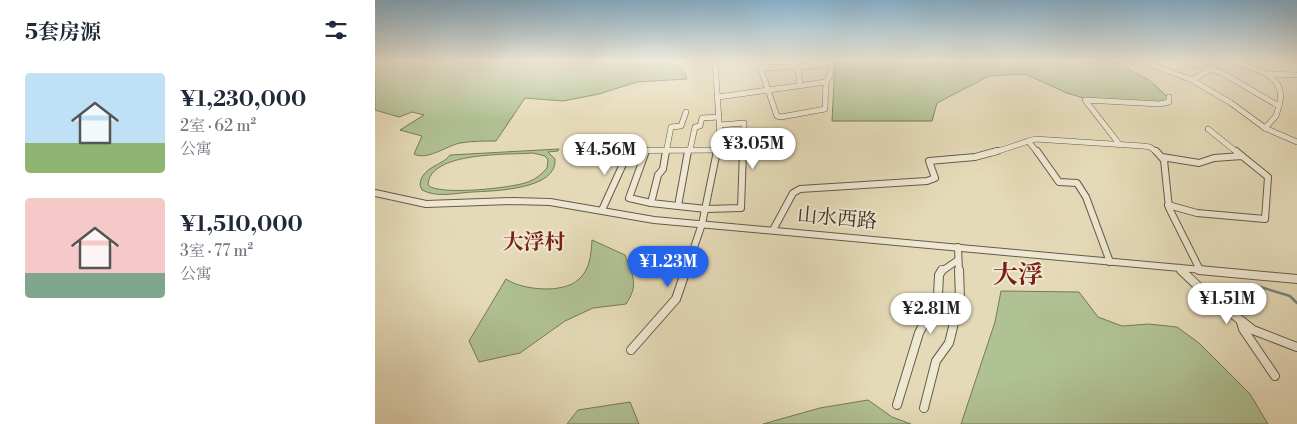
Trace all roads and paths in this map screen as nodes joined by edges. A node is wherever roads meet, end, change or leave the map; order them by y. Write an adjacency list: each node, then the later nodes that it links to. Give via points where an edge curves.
1 (716, 81): 10 (street)
2 (766, 81): 9 (street)
3 (799, 81): 8 (street)
4 (1193, 81): 16 (street)
5 (1237, 81): 12 (street)
6 (1276, 81): 12 (street, via 1283,92)
7 (826, 82): 8 (street); 9 (street, via 824,110 781,117 777,116)
8 (800, 85): 9 (street)
9 (769, 90): 10 (street)
10 (717, 97): 14 (street)
11 (1169, 97): 20 (street, via 1169,102 1160,104 1085,100)
12 (1279, 106): 16 (street, via 1276,116)
13 (686, 112): 26 (street, via 681,126 671,127)
14 (719, 117): 15 (street); 21 (street, via 702,118 700,126 695,127)
15 (720, 125): 22 (street); 33 (street, via 744,123 741,208)
16 (1265, 128): 19 (street)
17 (1208, 129): 27 (street)
18 (1027, 141): 20 (street); 36 (street, via 975,157 929,161 935,178 927,181 800,189 793,194); 39 (street, via 1059,182 1077,183 1086,197)
19 (1297, 142)
20 (1120, 145): 28 (street, via 1150,147)
21 (689, 150): 22 (street); 26 (street); 32 (street)
22 (718, 150): 33 (street)
23 (575, 151): 24 (street)
24 (629, 151): 25 (street); 34 (street)
25 (646, 151): 26 (street); 30 (street, via 629,198)
26 (667, 151): 30 (street)
27 (1242, 156): 28 (street, via 1214,158 1199,163); 31 (street, via 1268,177 1265,220 1197,213)
28 (1162, 157): 31 (street)
29 (375, 193): 34 (street, 山水西路, via 426,204 535,201)
30 (651, 203): 32 (street)
31 (1168, 205): 41 (street)
32 (678, 206): 33 (street)
33 (706, 209): 35 (street)
34 (601, 210): 35 (street, 山水西路, via 654,220)
35 (703, 224): 36 (street, 山水西路); 45 (street, via 676,299)
36 (773, 230): 37 (street, 山水西路)
37 (958, 247): 38 (street); 39 (street, 山水西路)
38 (958, 260): 47 (street, via 939,275 938,296 919,333); 48 (street, via 960,299 949,343 936,361)
39 (1110, 262): 40 (street, 山水西路)
40 (1179, 268): 41 (street, 山水西路); 43 (street)
41 (1200, 270): 42 (street, 山水西路)
42 (1297, 278)
43 (1241, 322): 44 (street); 46 (street)
44 (1297, 347)
45 (631, 350)
46 (1275, 376)
47 (897, 405)
48 (924, 408)

